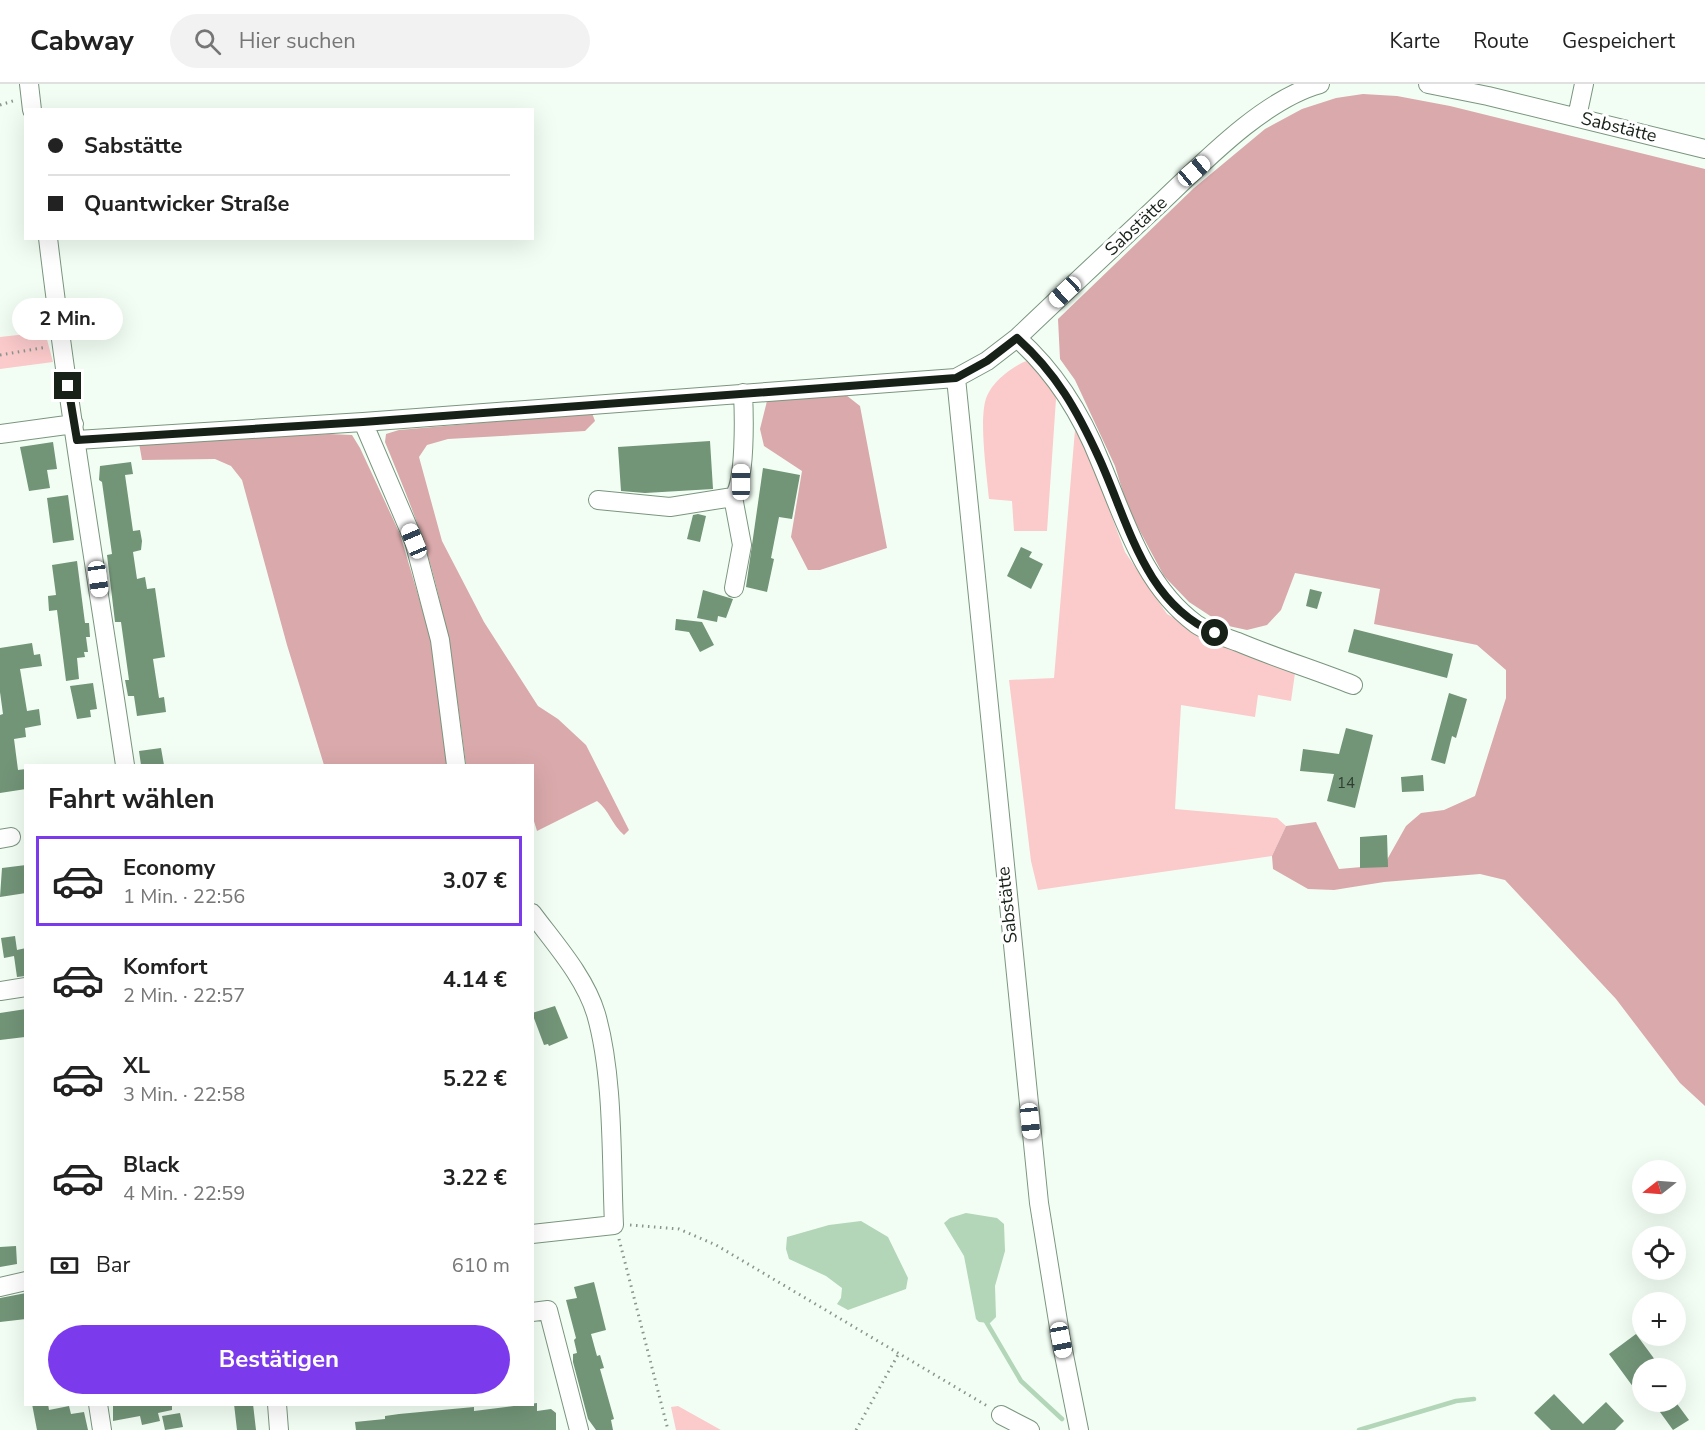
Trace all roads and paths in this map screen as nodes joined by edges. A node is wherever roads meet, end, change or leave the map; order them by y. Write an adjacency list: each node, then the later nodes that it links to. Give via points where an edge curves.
1 (29, 84): 5 (street)
2 (1320, 84): 9 (street, Sabstätte, via 1289,95 1260,115 1194,171)
3 (1428, 84): 6 (street, Sabstätte)
4 (1584, 84): 6 (street)
5 (32, 108)
6 (1577, 117): 7 (street, Sabstätte)
7 (1705, 149)
8 (48, 240): 10 (street)
9 (1017, 338): 12 (street, Sabstätte); 20 (street, via 1043,361 1065,391 1100,460 1134,542 1171,604 1198,626)
10 (61, 348): 11 (path); 15 (street)
11 (0, 355)
12 (956, 378): 13 (street, Sabstätte); 41 (street, Sabstätte, via 1039,1203)
13 (743, 393): 14 (street, Sabstätte); 17 (street, via 741,482)
14 (363, 422): 15 (street, Sabstätte); 22 (street, via 414,541 440,640)
15 (76, 432): 16 (street, Sabstätte); 21 (street)
16 (0, 434)
17 (733, 497): 18 (street, via 670,507); 19 (street, via 742,545)
18 (598, 500)
19 (734, 588)
20 (1353, 685)
21 (125, 764)
22 (456, 764)
23 (534, 916): 26 (street, via 578,976 596,1013 606,1069)
24 (24, 987): 25 (street)
25 (0, 991)
26 (614, 1225): 27 (street); 31 (path, via 680,1229 716,1245); 38 (path)
27 (534, 1234)
28 (24, 1281): 29 (street)
29 (0, 1287)
30 (534, 1312): 37 (street, via 548,1310)
31 (899, 1353): 34 (path); 39 (path)
32 (98, 1406): 35 (street)
33 (277, 1406): 36 (street)
34 (1001, 1414): 40 (street)
35 (102, 1430)
36 (279, 1430)
37 (579, 1430)
38 (668, 1430)
39 (856, 1430)
40 (1030, 1430)
41 (1079, 1430)

